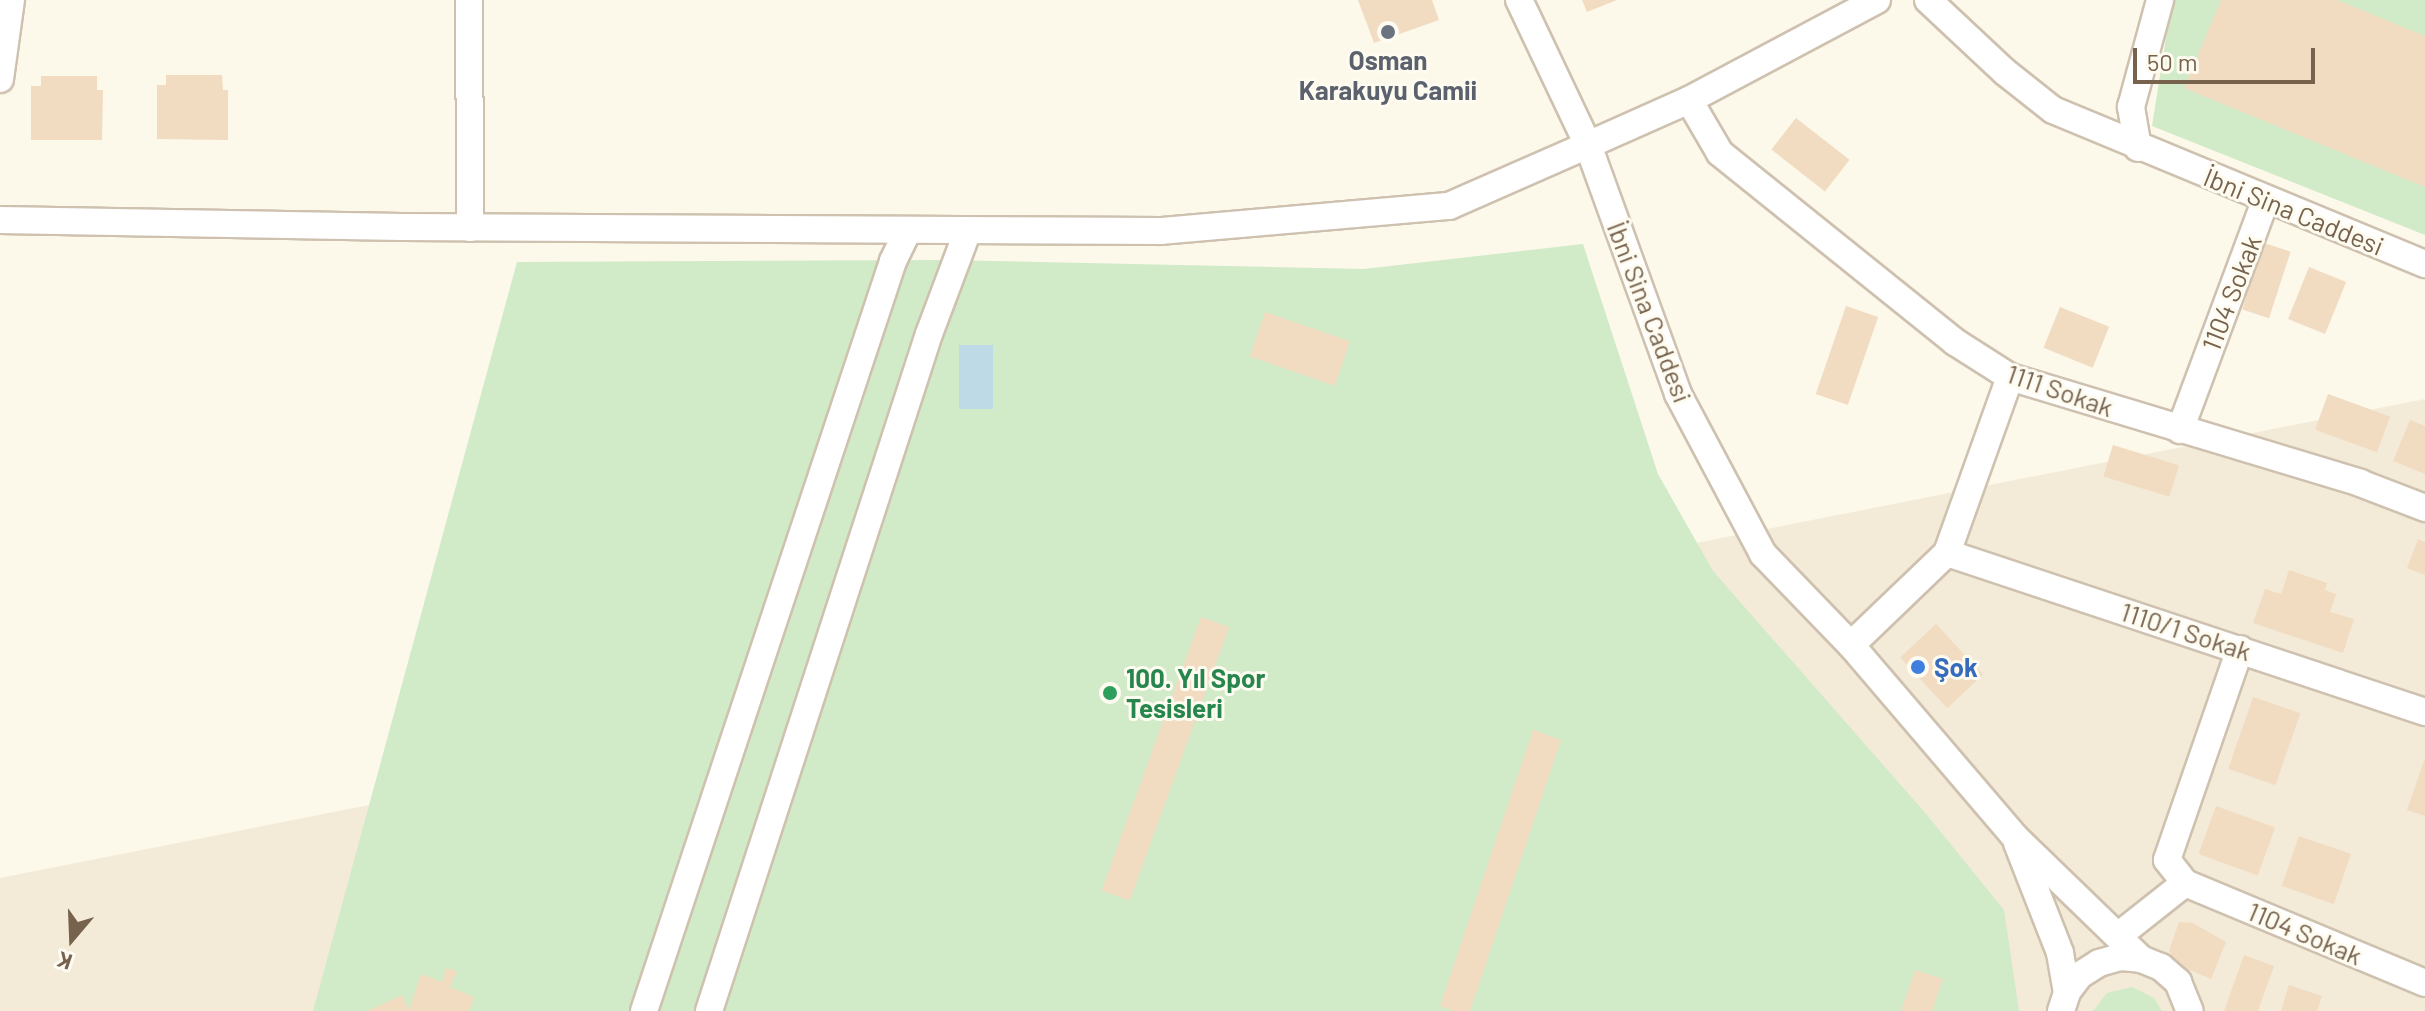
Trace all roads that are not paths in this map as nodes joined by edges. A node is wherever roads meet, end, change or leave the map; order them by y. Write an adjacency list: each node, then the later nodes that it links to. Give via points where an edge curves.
1 (11, 0): 7 (street)
2 (469, 0): 13 (street)
3 (1519, 0): 9 (street, İbni Sina Caddesi)
4 (1877, 0): 8 (street)
5 (1928, 0): 10 (street, İbni Sina Caddesi, via 2053,110)
6 (2160, 0): 10 (street, via 2131,107)
7 (0, 79)
8 (1689, 100): 9 (street); 17 (street, 1111 Sokak, via 1720,153 1955,342)
9 (1588, 145): 15 (street, via 1449,206 1161,231); 21 (street, İbni Sina Caddesi, via 1678,394 1763,554)
10 (2138, 148): 11 (street, İbni Sina Caddesi)
11 (2265, 201): 16 (street, İbni Sina Caddesi); 18 (street, 1104 Sokak)
12 (0, 220): 13 (street)
13 (470, 228): 14 (street)
14 (908, 230): 15 (street); 30 (street, via 893,261)
15 (968, 230): 31 (street, via 929,334)
16 (2425, 264)
17 (2010, 377): 18 (street, 1111 Sokak); 20 (street)
18 (2180, 430): 19 (street, 1111 Sokak, via 2360,483)
19 (2425, 508)
20 (1947, 553): 21 (street); 22 (street, 1110/1 Sokak)
21 (1851, 645): 24 (street, İbni Sina Caddesi)
22 (2240, 649): 23 (street, 1110/1 Sokak); 25 (street, via 2167,860)
23 (2425, 712)
24 (2014, 836): 26 (street, İbni Sina Caddesi); 29 (street, İbni Sina Caddesi, via 2060,953)
25 (2185, 883): 26 (street); 28 (street, 1104 Sokak)
26 (2118, 936): 27 (street, İbni Sina Caddesi)
27 (2141, 959): 29 (street, İbni Sina Caddesi, via 2099,963 2080,975); 32 (street, İbni Sina Caddesi, via 2178,982)
28 (2425, 983)
29 (2064, 1002)
30 (644, 1011)
31 (709, 1011)
32 (2190, 1011)

